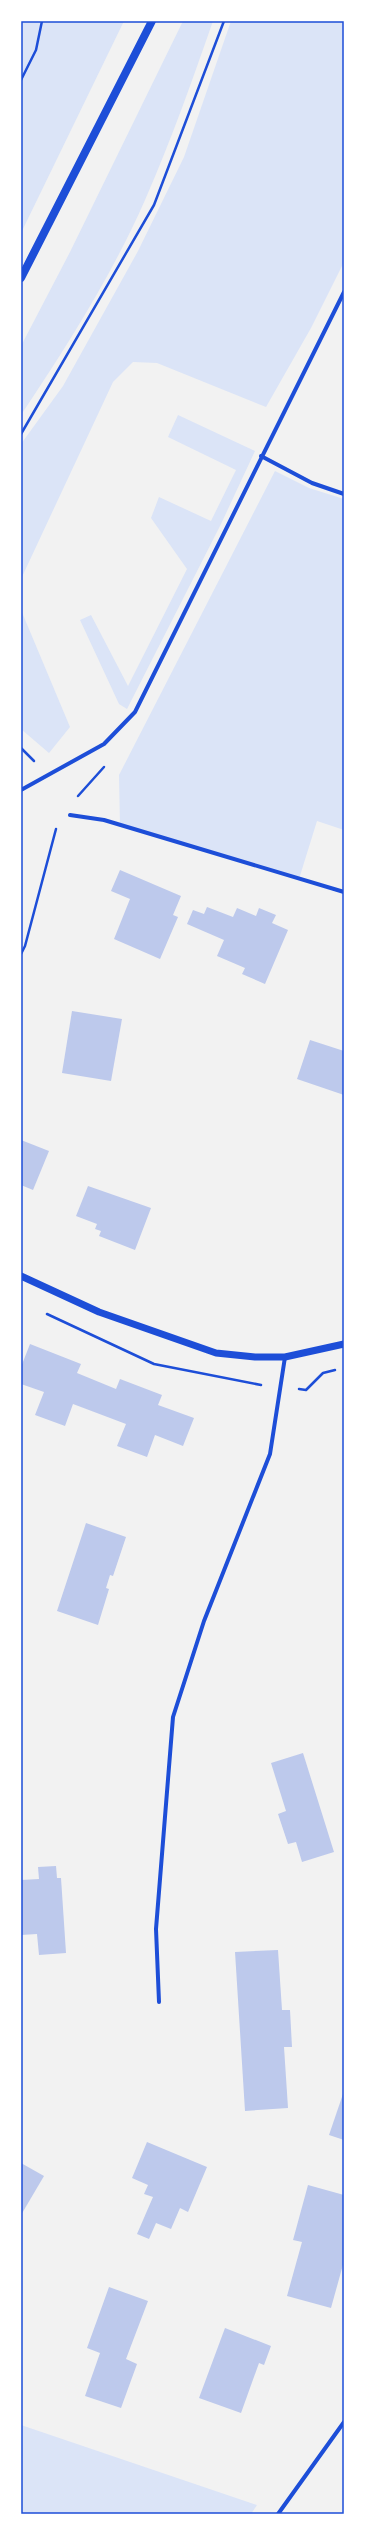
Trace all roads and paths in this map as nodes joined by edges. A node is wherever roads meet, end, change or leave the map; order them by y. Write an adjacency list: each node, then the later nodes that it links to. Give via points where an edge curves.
1 (42, 21): 4 (path, via 36,50)
2 (152, 21): 5 (main road)
3 (224, 21): 7 (path, via 154,205)
4 (21, 80)
5 (21, 278)
6 (344, 292): 8 (street)
7 (21, 434)
8 (261, 456): 9 (street, via 312,483); 12 (street, via 135,712 104,744)
9 (344, 494)
10 (21, 748): 11 (path)
11 (32, 756)
12 (21, 790)
13 (70, 814): 15 (street, via 104,820)
14 (58, 822): 16 (path, via 48,866)
15 (344, 892)
16 (21, 954)
17 (21, 1276): 19 (street, via 99,1312 216,1352 254,1357)
18 (344, 1344): 19 (street)
19 (285, 1357): 20 (street, via 270,1454 204,1621 173,1717 156,1929)
20 (159, 2002)
21 (344, 2422): 22 (street)
22 (278, 2514)

